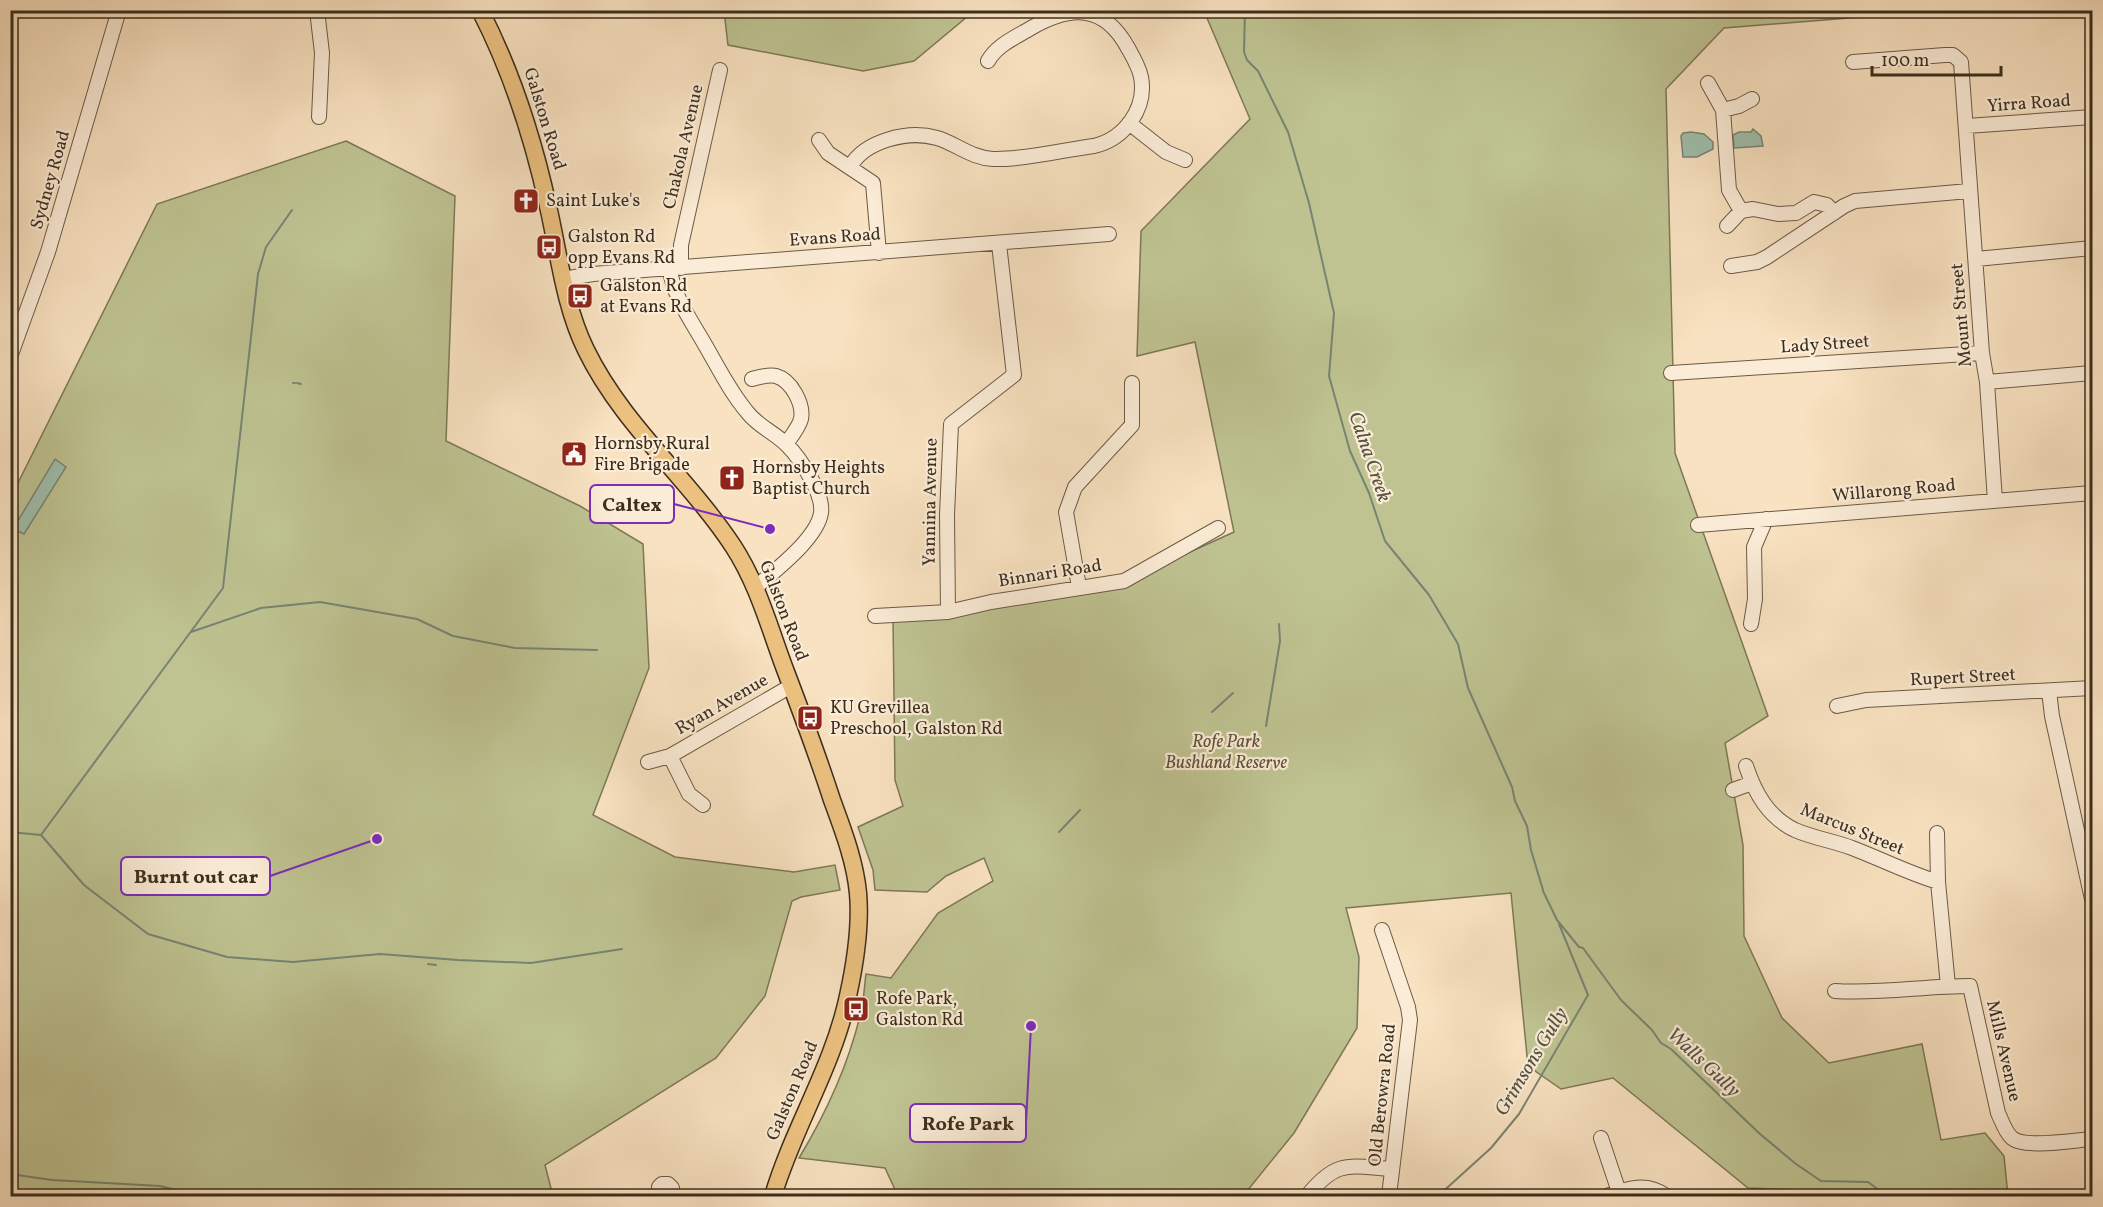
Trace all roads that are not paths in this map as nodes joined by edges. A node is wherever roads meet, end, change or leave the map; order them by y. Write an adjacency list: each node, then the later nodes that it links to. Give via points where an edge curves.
1 (119, 10): 31 (street, Sydney Road, via 51,244)
2 (317, 10): 11 (street, via 322,53)
3 (480, 10): 29 (main road, Galston Road, via 518,96 543,185)
4 (1098, 13): 5 (street, via 1048,18 1002,45); 13 (street, via 1119,33 1139,70 1141,97)
5 (988, 61)
6 (1852, 62): 14 (street, Mount Street, via 1953,55 1961,62)
7 (720, 70): 28 (street, Chakola Avenue)
8 (1708, 83): 10 (street)
9 (1752, 99): 10 (street)
10 (1723, 111): 19 (street, via 1729,190)
11 (319, 117)
12 (2092, 117): 14 (street, Yirra Road)
13 (1130, 123): 16 (street, via 1166,152); 17 (street, via 1101,144 994,159 972,155 933,137 895,138 863,152)
14 (1967, 126): 18 (street, Mount Street)
15 (819, 140): 17 (street, via 828,153)
16 (1185, 160)
17 (850, 167): 25 (street, via 874,185)
18 (1970, 191): 20 (street, via 1855,201); 26 (street, Mount Street)
19 (1741, 212): 20 (street, via 1753,209 1796,213 1814,202 1827,205); 21 (street)
20 (1834, 213): 27 (street, via 1767,257)
21 (1727, 226)
22 (1109, 234): 23 (street, Evans Road)
23 (999, 244): 25 (street, Evans Road); 45 (street, Yannina Avenue, via 1014,375 951,424)
24 (2092, 248): 26 (street)
25 (879, 253): 28 (street, Evans Road)
26 (1976, 259): 30 (street, Mount Street)
27 (1731, 266)
28 (676, 268): 29 (street, Evans Road); 37 (street, Chakola Avenue, via 675,291 737,399 750,416)
29 (563, 279): 44 (main road, Galston Road, via 572,315 594,367 724,533)
30 (1982, 353): 32 (street, Lady Street); 35 (street, Mount Street)
31 (10, 357)
32 (1671, 373)
33 (2092, 373): 35 (street)
34 (752, 379): 37 (street, via 777,376 798,396 801,418)
35 (1987, 382): 39 (street, Mount Street)
36 (1132, 383): 43 (street, via 1132,424 1075,487 1066,512)
37 (786, 444): 44 (street, Chakola Avenue, via 806,470 821,512 816,527 790,558)
38 (2092, 493): 39 (street, Willarong Road)
39 (1995, 501): 40 (street, Willarong Road)
40 (1766, 519): 41 (street, Willarong Road); 47 (street, via 1754,547 1755,599)
41 (1698, 525)
42 (1218, 528): 43 (street, Binnari Road, via 1124,581)
43 (1079, 587): 45 (street, Binnari Road)
44 (755, 588): 48 (main road, Galston Road)
45 (948, 612): 46 (street, Binnari Road)
46 (875, 616)
47 (1751, 624)
48 (792, 686): 52 (street, Ryan Avenue); 71 (main road, Galston Road, via 851,858 858,894 858,924 849,995 839,1028)
49 (2092, 688): 50 (street, Rupert Street)
50 (2049, 691): 51 (street, Rupert Street, via 1866,700); 59 (street)
51 (1837, 706)
52 (670, 756): 53 (street, Ryan Avenue); 57 (street, Ryan Avenue, via 689,794)
53 (648, 762)
54 (1746, 766): 55 (street, Marcus Street)
55 (1752, 783): 56 (street); 60 (street, Marcus Street, via 1771,813 1795,830)
56 (1733, 790)
57 (703, 805)
58 (1936, 833): 60 (street)
59 (2086, 846): 61 (street)
60 (1938, 882): 63 (street)
61 (2092, 899)
62 (1382, 930): 67 (street, Old Berowra Road, via 1410,1020)
63 (1948, 986): 64 (street, Mills Avenue, via 1865,993); 66 (street, Mills Avenue, via 1970,987 1998,1113 2007,1133 2027,1144)
64 (1835, 991)
65 (1601, 1138): 68 (street)
66 (2092, 1139)
67 (1392, 1169): 72 (street, via 1340,1168 1326,1175); 73 (street, Old Berowra Road)
68 (1613, 1194): 74 (street, via 1647,1187)
69 (662, 1197): 70 (street, via 662,1184 672,1188)
70 (673, 1197)
71 (773, 1197)
72 (1308, 1197)
73 (1389, 1197)
74 (1666, 1197)

